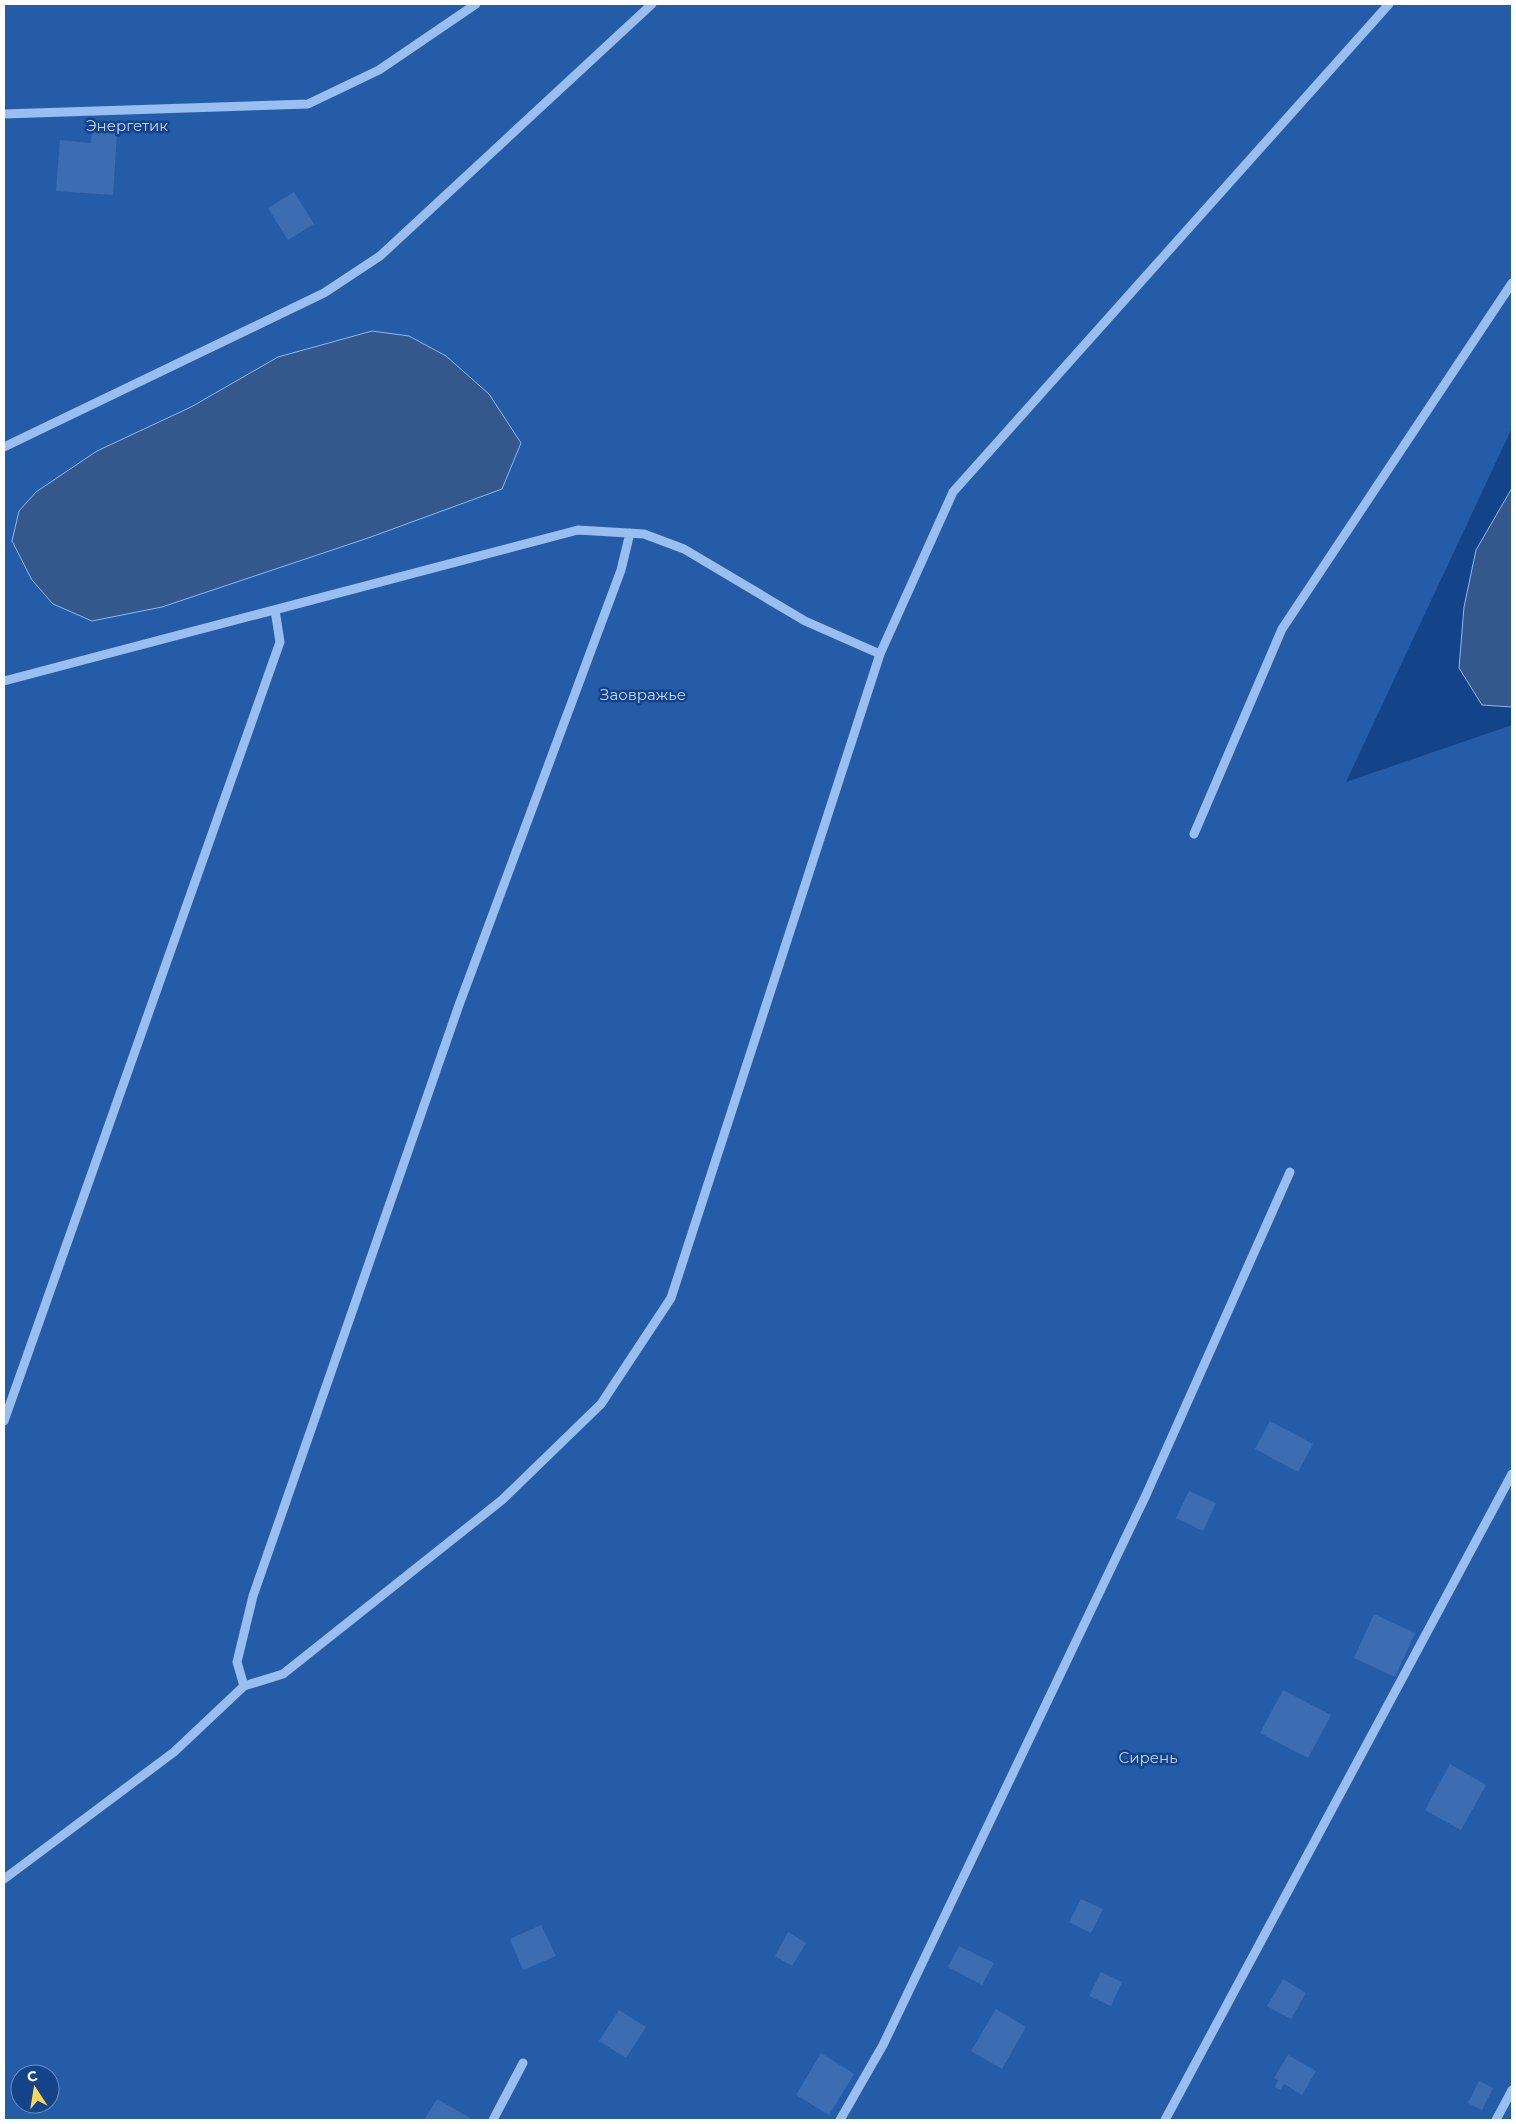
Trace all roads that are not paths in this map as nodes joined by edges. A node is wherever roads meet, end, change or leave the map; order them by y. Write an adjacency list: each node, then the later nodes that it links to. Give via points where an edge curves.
1 (476, 4): 4 (lane, via 379,70 308,104)
2 (652, 4): 6 (lane, via 380,256 324,293)
3 (1389, 4): 9 (lane, via 953,492)
4 (4, 114)
5 (1512, 283): 11 (lane, via 1282,630)
6 (4, 447)
7 (630, 533): 8 (lane, via 578,530); 9 (lane, via 644,534 684,549 805,621); 15 (lane, via 621,570 459,1005 252,1596 237,1662)
8 (275, 610): 10 (lane); 13 (lane, via 280,642)
9 (880, 654): 15 (lane, via 672,1298 601,1404 502,1500 283,1674)
10 (4, 681)
11 (1194, 834)
12 (1290, 1172): 20 (lane, via 1146,1495 884,2045)
13 (4, 1421)
14 (1512, 1474): 21 (lane)
15 (244, 1686): 16 (lane, via 174,1752)
16 (4, 1879)
17 (524, 2063): 19 (lane)
18 (1512, 2090): 22 (lane)
19 (493, 2120)
20 (840, 2120)
21 (1165, 2120)
22 (1496, 2120)

